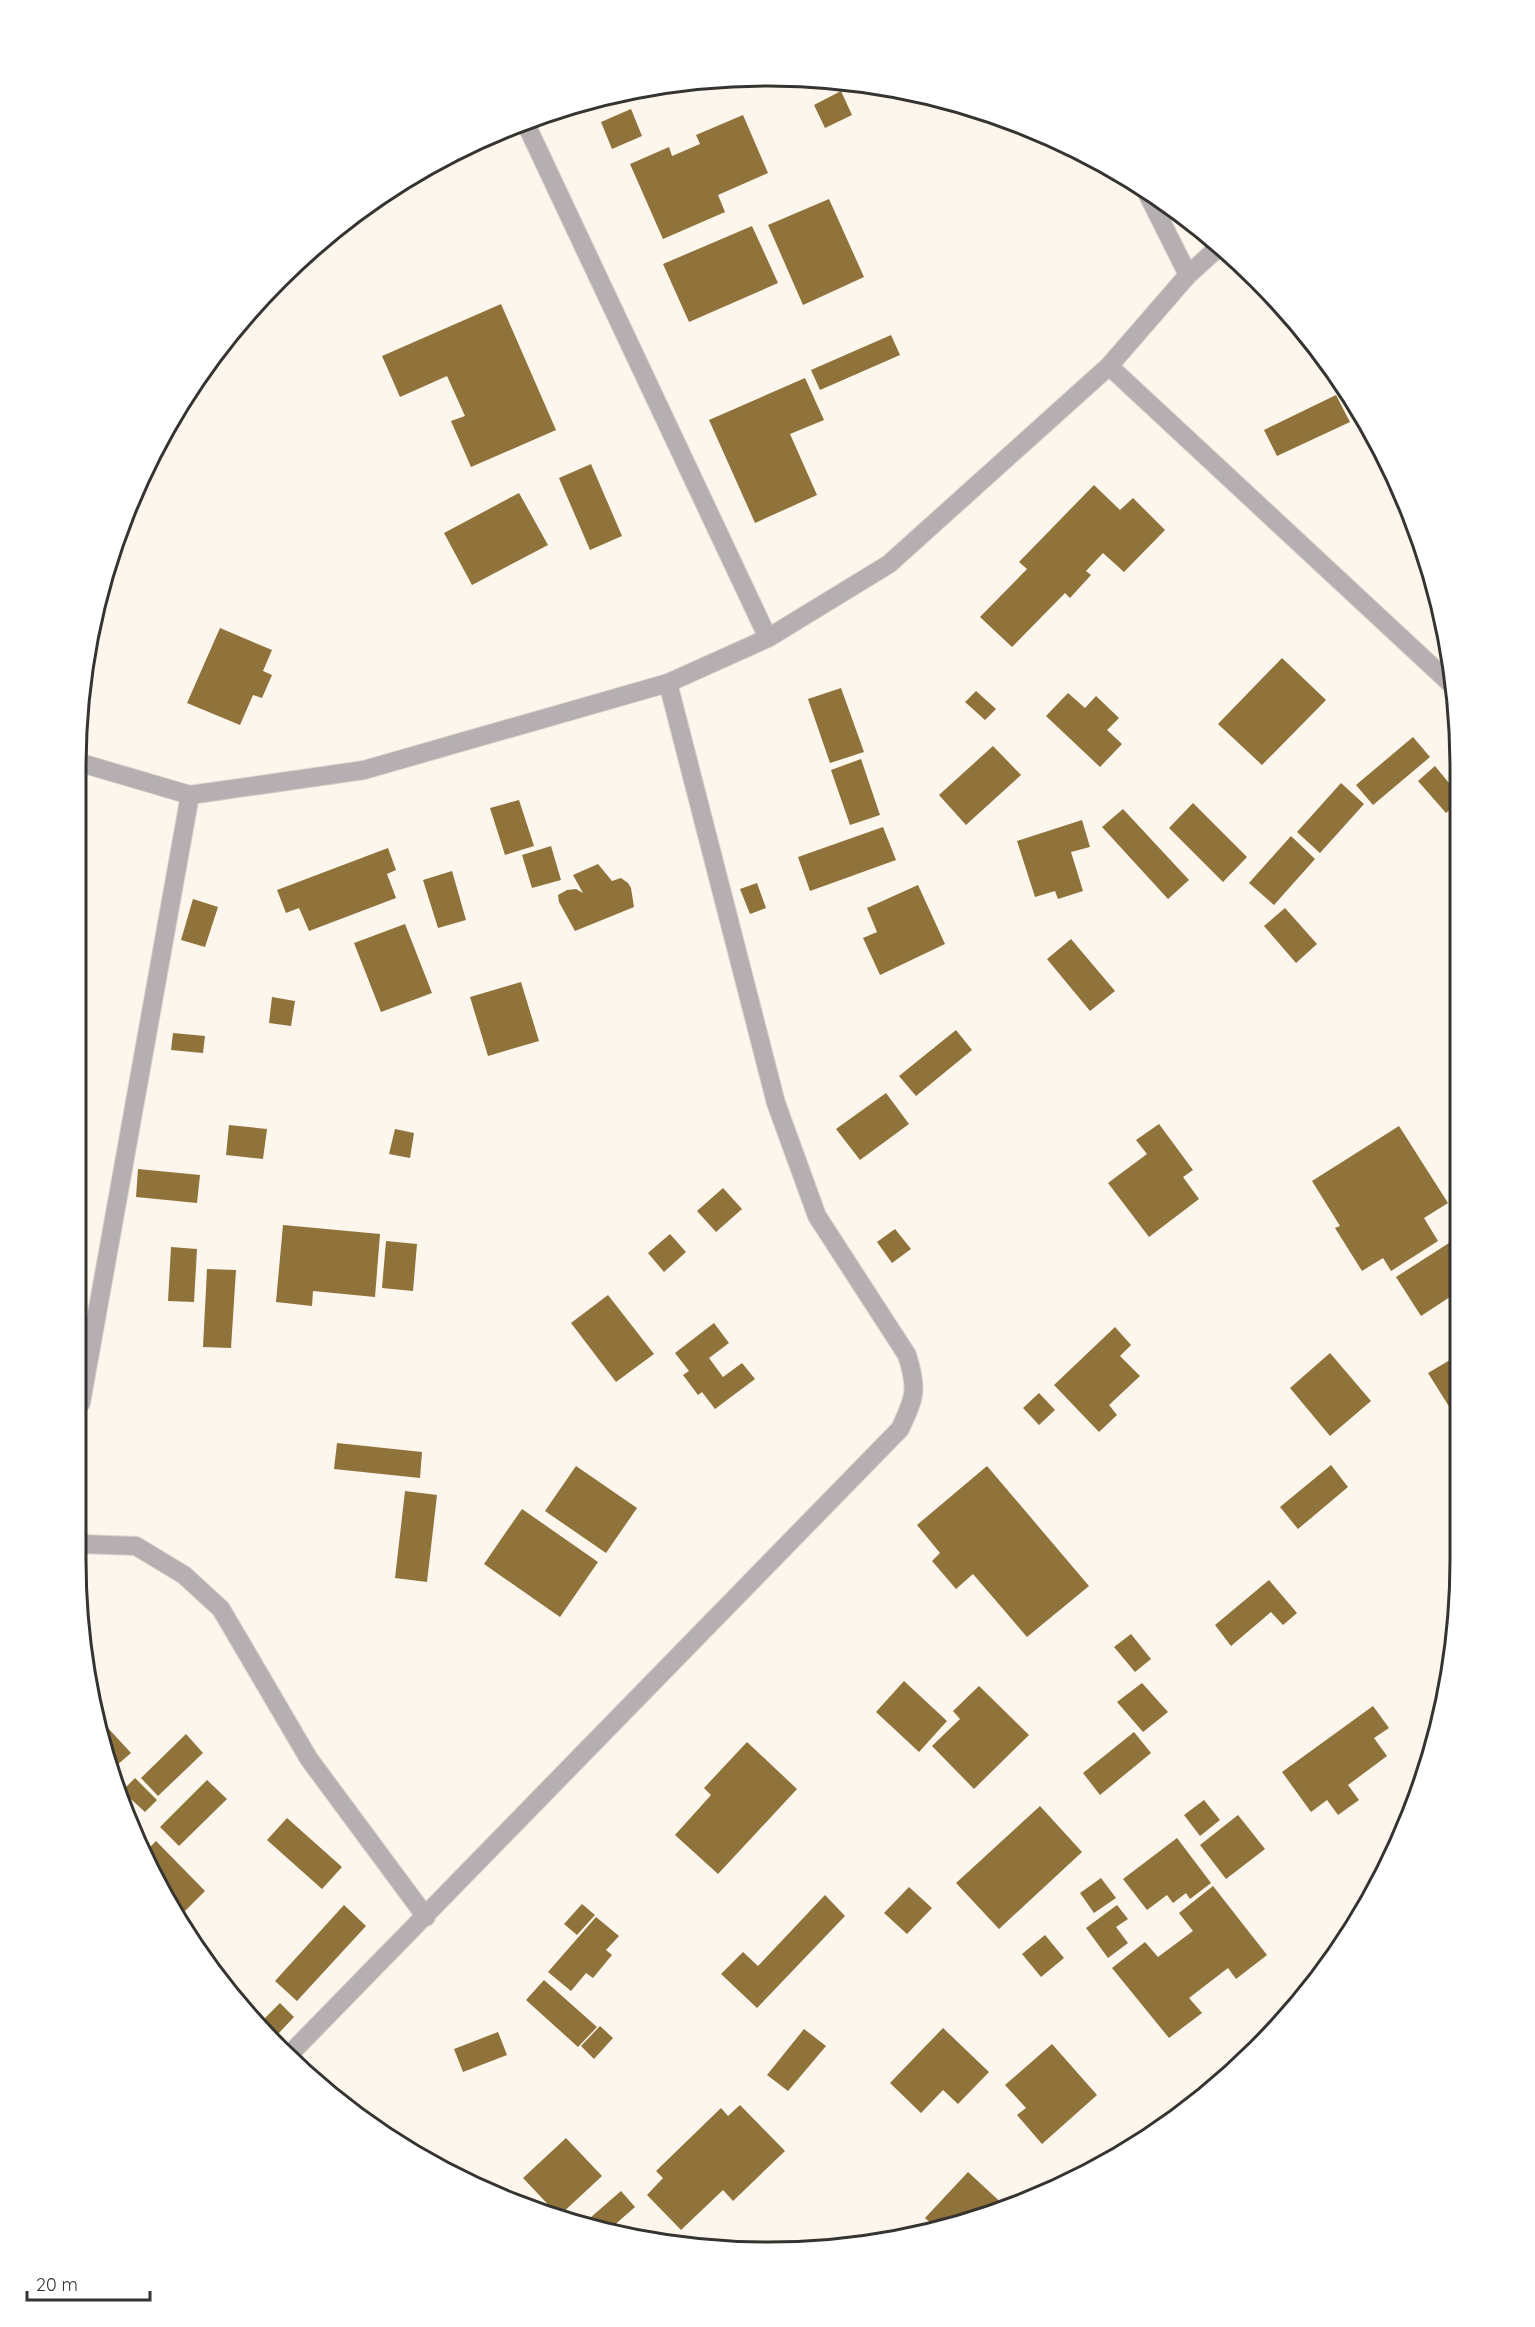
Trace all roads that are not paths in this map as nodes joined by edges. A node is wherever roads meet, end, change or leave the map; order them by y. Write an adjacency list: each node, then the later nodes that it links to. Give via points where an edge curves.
1 (528, 129): 6 (street)
2 (1153, 205): 4 (street)
3 (1213, 252): 4 (street)
4 (1188, 275): 5 (street)
5 (1109, 366): 6 (street, via 889,564); 7 (street)
6 (768, 639): 8 (street)
7 (1444, 677)
8 (668, 683): 10 (street, via 364,771); 13 (street, via 776,1103 817,1216 907,1355 914,1378 913,1401 900,1429)
9 (86, 764): 10 (street)
10 (190, 795): 11 (street)
11 (86, 1375)
12 (86, 1544): 13 (street, via 136,1546 184,1575 221,1609 309,1760)
13 (426, 1917): 14 (street)
14 (294, 2050)

